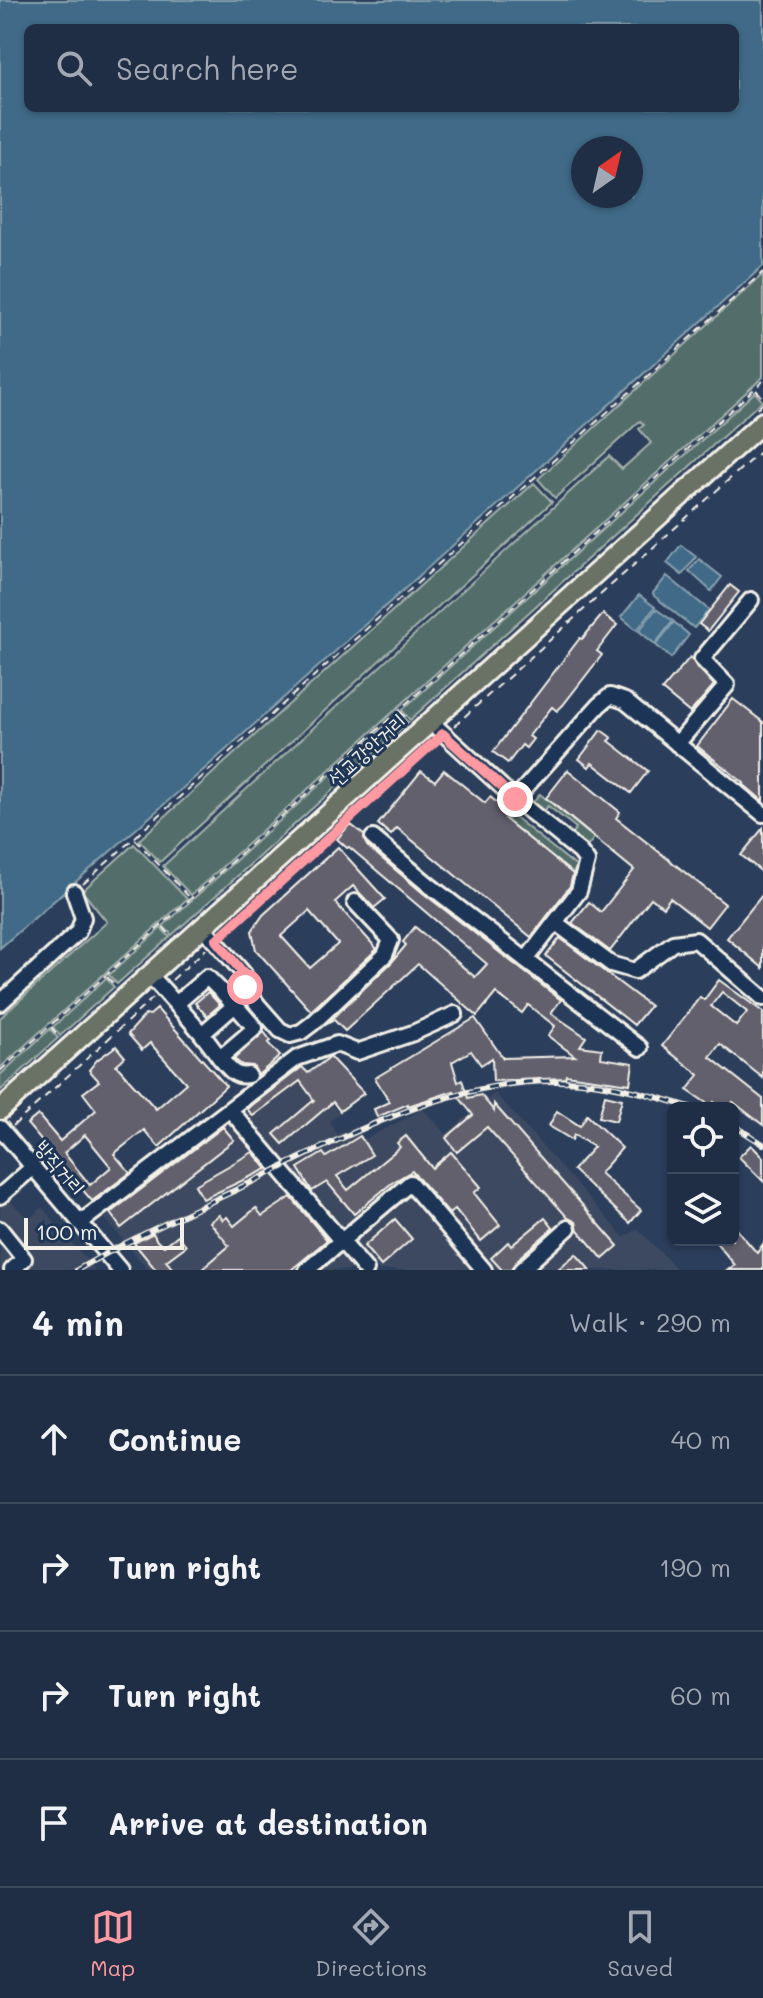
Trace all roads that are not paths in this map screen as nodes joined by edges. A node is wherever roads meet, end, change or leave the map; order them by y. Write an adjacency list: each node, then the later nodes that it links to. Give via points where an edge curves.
1 (763, 422): 3 (main road, 선교강안거리)
2 (751, 600): 4 (street, via 702,659 727,685)
3 (437, 728): 5 (street); 11 (main road, 선교강안거리)
4 (677, 744): 5 (street, via 625,701 610,696); 6 (street)
5 (515, 799): 10 (street, via 587,861 583,885)
6 (763, 814)
7 (373, 838): 12 (street)
8 (74, 892): 17 (street, via 83,918 78,932)
9 (355, 902): 14 (street, via 391,940 385,955 301,1032 290,1035 280,1030)
10 (556, 923): 12 (street); 15 (street, via 611,964 635,971 673,943 696,940)
11 (210, 934): 13 (main road, 선교강안거리); 14 (street)
12 (526, 960): 21 (street)
13 (156, 982): 18 (street); 24 (main road, 선교강안거리)
14 (245, 982): 16 (street)
15 (763, 998)
16 (231, 1001): 18 (street, via 207,977); 20 (street); 22 (street, via 255,1028)
17 (0, 1003)
18 (176, 1004): 20 (street)
19 (455, 1014): 25 (street, via 357,1052 337,1044 297,1058)
20 (202, 1034): 22 (street)
21 (640, 1048)
22 (220, 1058): 23 (street, via 238,1076)
23 (248, 1075)
24 (0, 1110)
25 (231, 1111): 29 (street); 32 (street)
26 (2, 1131): 27 (street, 방직거리)
27 (33, 1167): 28 (street); 29 (street, 방직거리)
28 (0, 1196)
29 (80, 1223): 34 (street, 방직거리)
30 (568, 1228): 38 (street)
31 (0, 1229): 33 (street, via 24,1259)
32 (341, 1242): 35 (street); 36 (street); 37 (street, via 410,1183)
33 (12, 1270)
34 (120, 1270)
35 (307, 1270)
36 (366, 1270)
37 (484, 1270)
38 (521, 1270)

